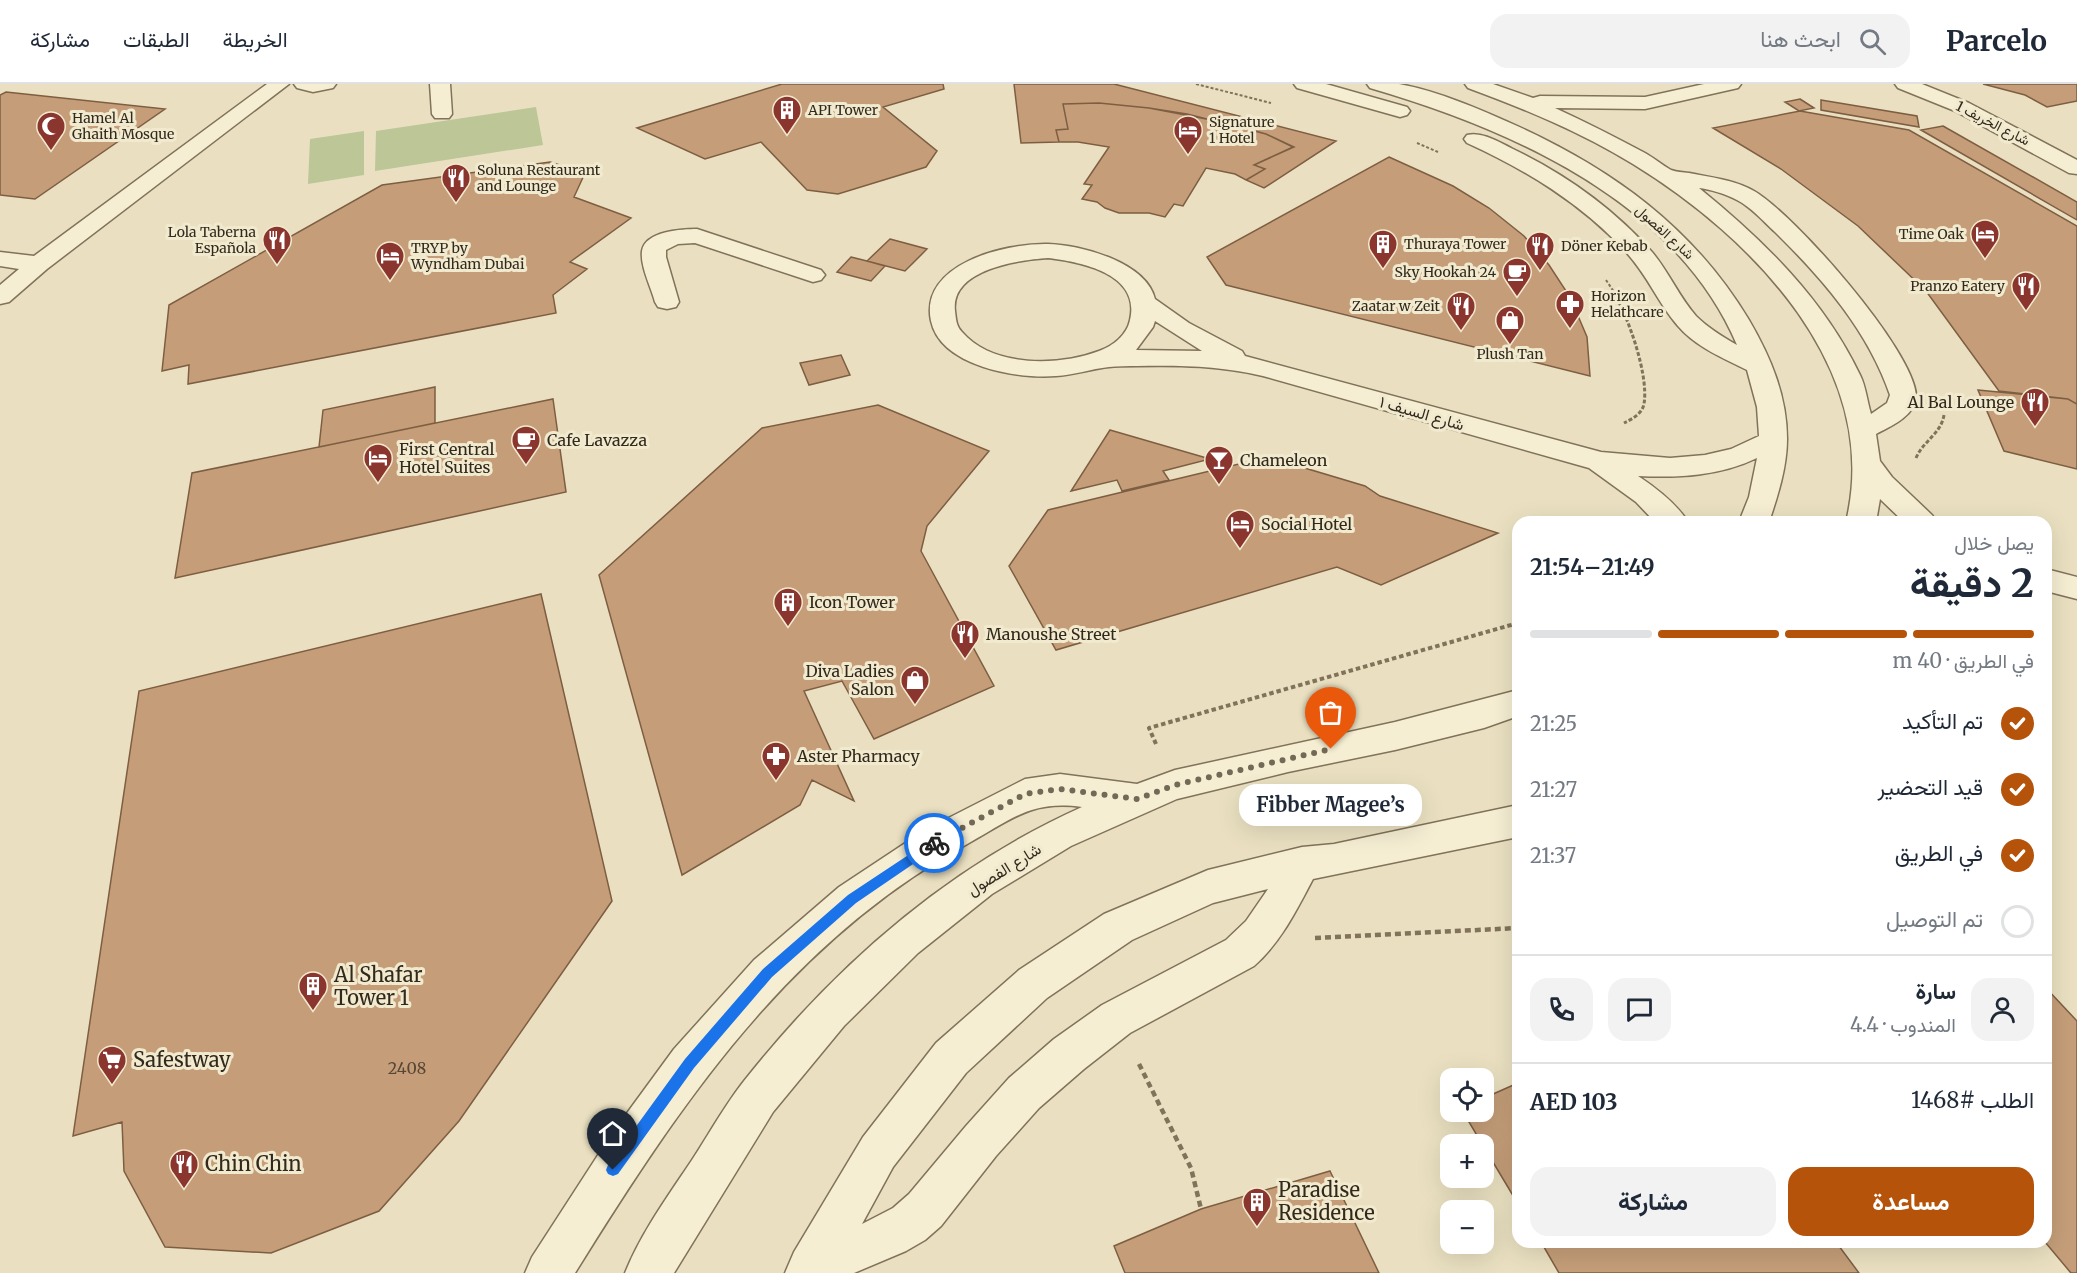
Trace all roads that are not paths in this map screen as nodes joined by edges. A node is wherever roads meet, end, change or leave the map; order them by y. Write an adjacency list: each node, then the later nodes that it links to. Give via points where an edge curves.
1 (279, 84): 17 (street)
2 (304, 84): 3 (street)
3 (326, 84)
4 (440, 84): 12 (street)
5 (1304, 84): 24 (street, via 1450,129 1547,176 1588,204 1624,236 1655,271 1687,320 1708,338)
6 (1377, 84): 24 (street, شارع الفصول, via 1501,125 1611,186 1659,223 1701,265 1735,312)
7 (1731, 84): 11 (street)
8 (1905, 84): 14 (street, شارع الخريف 1, via 1962,107)
9 (1481, 85): 10 (street)
10 (1520, 100): 11 (street); 13 (street, via 1576,125)
11 (1645, 103): 13 (street, via 1636,113)
12 (442, 114)
13 (1631, 137): 15 (street)
14 (2077, 168)
15 (1663, 174): 25 (street, via 1752,244 1790,285 1823,330 1848,378); 25 (street, via 1723,188 1752,200 1822,267 1852,304 1880,344 1903,395 1898,410)
16 (0, 259): 17 (street)
17 (39, 264): 19 (street)
18 (813, 275): 20 (street, via 697,236 681,236 654,248)
19 (0, 297)
20 (667, 302)
21 (1144, 302): 22 (street, via 1141,328 1132,340); 22 (street, via 1136,286 1114,268 1095,259 1048,251 1000,256 976,265 950,286 943,299 943,318 951,335 989,360 1010,366 1055,369); 23 (street, شارع السيف ١)
22 (1101, 359): 23 (street, شارع السيف ١)
23 (1246, 363): 27 (street, شارع السيف ١)
24 (1761, 367): 26 (street, شارع الفصول)
25 (1862, 430): 28 (street)
26 (1774, 440): 27 (street, via 1752,452 1697,466 1664,468); 30 (street, شارع الفصول, via 1767,489)
27 (1599, 463): 29 (street, via 1646,495)
28 (1868, 464): 31 (street); 32 (street, via 1882,484)
29 (1667, 516)
30 (1756, 516)
31 (1863, 516)
32 (1917, 516)
33 (2052, 582): 34 (street)
34 (2077, 588)
35 (1512, 705): 36 (street, شارع الفصول, via 1395,736 1175,785)
36 (1137, 799): 40 (street, via 1060,789 1025,794 938,841 852,899 768,973 690,1064 626,1150); 41 (street, شارع الفصول, via 1058,836 980,882 904,940 830,1012 758,1097)
37 (1512, 822): 38 (street)
38 (1302, 864): 39 (street, via 1255,941 1223,964 1116,1019 1069,1054 1024,1093 909,1224); 39 (street, via 1208,887 1118,927 1033,984 951,1058 878,1152)
39 (809, 1271)
40 (548, 1273)
41 (648, 1273)

